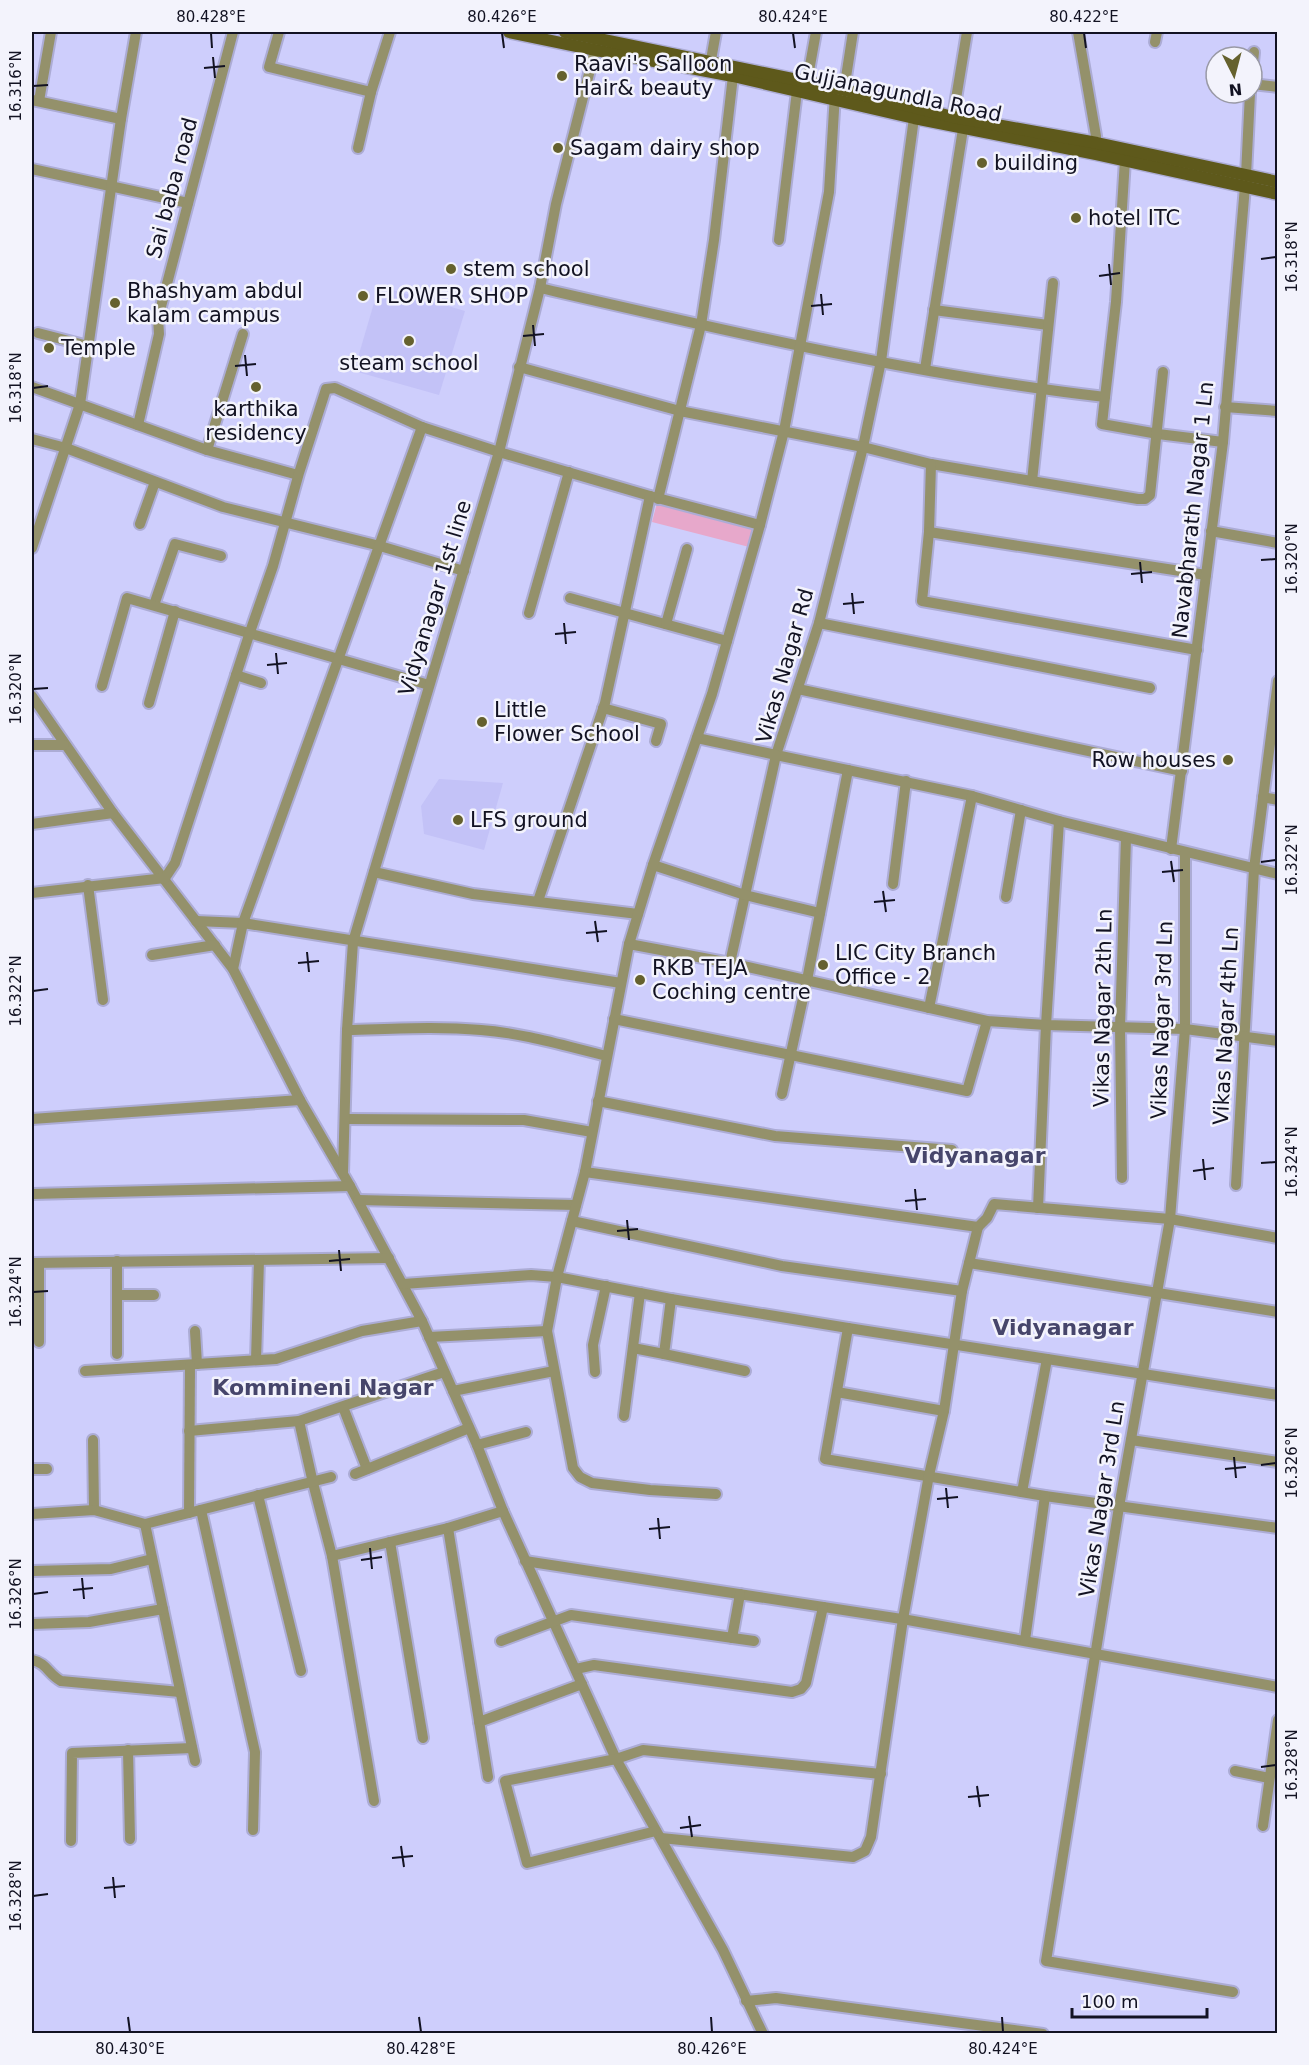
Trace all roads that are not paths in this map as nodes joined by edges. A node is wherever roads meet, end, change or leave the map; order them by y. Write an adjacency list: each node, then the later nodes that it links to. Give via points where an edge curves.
1 (51, 32): 20 (street)
2 (136, 32): 24 (street)
3 (233, 32): 34 (street, Sai baba road)
4 (279, 32): 18 (street, via 270,67)
5 (390, 32): 18 (street)
6 (509, 32): 13 (main road, Gujjanagundla Road)
7 (565, 32): 13 (main road, Gujjanagundla Road)
8 (716, 32): 14 (street)
9 (816, 32): 16 (street)
10 (853, 32): 19 (street)
11 (967, 32): 22 (street)
12 (1078, 32): 27 (street)
13 (596, 40): 14 (main road, Gujjanagundla Road); 15 (main road, Gujjanagundla Road); 37 (street, Vidyanagar 1st line)
14 (711, 60): 16 (main road, Gujjanagundla Road)
15 (733, 76): 17 (main road, Gujjanagundla Road); 39 (street)
16 (807, 82): 19 (main road, Gujjanagundla Road)
17 (797, 91): 19 (main road, Gujjanagundla Road); 35 (street)
18 (371, 92): 26 (street)
19 (838, 92): 22 (main road, Gujjanagundla Road); 23 (main road, Gujjanagundla Road); 43 (street, via 829,192)
20 (35, 101): 24 (street)
21 (1249, 105): 30 (street, Navabharath Nagar 1 Ln)
22 (953, 117): 27 (main road, Gujjanagundla Road)
23 (914, 118): 25 (main road, Gujjanagundla Road); 45 (street, Vikas Nagar Rd)
24 (121, 119): 32 (street)
25 (963, 129): 27 (main road, Gujjanagundla Road); 38 (street)
26 (358, 148)
27 (1096, 148): 28 (main road, Gujjanagundla Road); 30 (main road, Gujjanagundla Road)
28 (1125, 160): 30 (main road, Gujjanagundla Road); 51 (street)
29 (32, 169): 32 (street)
30 (1245, 180): 31 (main road, Gujjanagundla Road); 33 (main road, Gujjanagundla Road); 53 (street, Navabharath Nagar 1 Ln)
31 (1278, 182)
32 (112, 185): 34 (street); 44 (street)
33 (1278, 194)
34 (188, 203): 56 (street, Sai baba road, via 158,318 159,334)
35 (779, 240)
36 (1053, 283): 40 (street)
37 (540, 288): 39 (street); 46 (street, Vidyanagar 1st line)
38 (934, 310): 40 (street); 47 (street)
39 (701, 325): 43 (street); 54 (street)
40 (1048, 325): 50 (street)
41 (38, 333): 44 (street)
42 (243, 334): 64 (street)
43 (801, 345): 45 (street); 58 (street)
44 (88, 346): 52 (street)
45 (881, 361): 47 (street); 62 (street, Vikas Nagar Rd)
46 (519, 367): 54 (street); 65 (street, Vidyanagar 1st line)
47 (925, 369): 50 (street)
48 (1163, 372): 59 (street)
49 (32, 387): 52 (street)
50 (1041, 390): 51 (street); 69 (street)
51 (1105, 398): 59 (street, via 1102,424)
52 (80, 404): 56 (street); 63 (street)
53 (1225, 407): 55 (street); 61 (street, Navabharath Nagar 1 Ln)
54 (680, 411): 58 (street); 71 (street)
55 (1278, 411)
56 (138, 425): 64 (street)
57 (422, 427): 65 (street); 68 (street, via 326,388); 78 (street)
58 (784, 431): 62 (street); 74 (street)
59 (1158, 434): 61 (street); 69 (street, via 1150,495 1145,499)
60 (32, 439): 63 (street)
61 (1222, 442): 75 (street, Navabharath Nagar 1 Ln)
62 (863, 447): 66 (street); 89 (street, Vikas Nagar Rd)
63 (66, 448): 70 (street); 79 (street)
64 (207, 450): 68 (street)
65 (499, 452): 67 (street); 82 (street, Vidyanagar 1st line)
66 (931, 464): 69 (street); 76 (street)
67 (569, 472): 71 (street); 87 (street)
68 (298, 475): 72 (street)
69 (1032, 481)
70 (155, 482): 72 (street, via 223,507); 73 (street)
71 (654, 497): 74 (street); 88 (street)
72 (285, 523): 78 (street); 91 (street)
73 (140, 524)
74 (760, 525): 92 (street)
75 (1211, 531): 77 (street); 83 (street, Navabharath Nagar 1 Ln)
76 (929, 532): 83 (street); 93 (street, via 922,601)
77 (1278, 543)
78 (380, 546): 82 (street); 94 (street)
79 (32, 548)
80 (687, 549): 90 (street)
81 (221, 556): 85 (street, via 175,544)
82 (464, 571): 98 (street, Vidyanagar 1st line)
83 (1206, 575): 93 (street, Navabharath Nagar 1 Ln)
84 (570, 598): 88 (street)
85 (154, 605): 86 (street); 99 (street, via 127,598)
86 (175, 611): 91 (street); 103 (street)
87 (529, 613)
88 (624, 613): 90 (street); 104 (street)
89 (819, 623): 100 (street); 101 (street, Vikas Nagar Rd)
90 (666, 624): 92 (street)
91 (250, 632): 94 (street); 95 (street)
92 (727, 641): 105 (street)
93 (1197, 650): 111 (street, Navabharath Nagar 1 Ln)
94 (338, 659): 98 (street); 137 (street)
95 (236, 675): 97 (street); 127 (street, via 175,863)
96 (1278, 681): 114 (street, Vikas Nagar 4th Ln)
97 (261, 683)
98 (429, 685): 125 (street, Vidyanagar 1st line)
99 (102, 686)
100 (1150, 688)
101 (798, 689): 109 (street, Vikas Nagar Rd); 111 (street)
102 (32, 696): 108 (street)
103 (149, 703)
104 (603, 708): 106 (street, via 660,724); 133 (street)
105 (697, 738): 109 (street); 123 (street)
106 (656, 741)
107 (32, 745): 108 (street)
108 (64, 745): 117 (street)
109 (776, 755): 110 (street, Vikas Nagar Rd); 131 (street)
110 (848, 770): 112 (street, Vikas Nagar Rd); 134 (street)
111 (1182, 771): 121 (street, Navabharath Nagar 1 Ln)
112 (906, 781): 113 (street, Vikas Nagar Rd); 128 (street)
113 (972, 796): 116 (street, Vikas Nagar Rd); 147 (street)
114 (1263, 797): 115 (street); 124 (street, Vikas Nagar 4th Ln)
115 (1278, 800)
116 (1021, 810): 118 (street, Vikas Nagar Rd); 132 (street)
117 (113, 813): 119 (street); 127 (street)
118 (1059, 821): 120 (street, Vikas Nagar Rd); 150 (street)
119 (32, 824)
120 (1126, 838): 121 (street, Vikas Nagar Rd); 151 (street, Vikas Nagar 2th Ln)
121 (1171, 849): 122 (street, Vikas Nagar Rd)
122 (1185, 853): 124 (street, Vikas Nagar Rd); 152 (street, Vikas Nagar 3rd Ln)
123 (653, 865): 131 (street); 135 (street)
124 (1254, 869): 126 (street, Vikas Nagar Rd); 154 (street, Vikas Nagar 4th Ln)
125 (374, 872): 133 (street, via 473,894); 138 (street, Vidyanagar 1st line)
126 (1278, 874)
127 (165, 878): 129 (street); 136 (street)
128 (893, 884)
129 (88, 885): 130 (street); 146 (street)
130 (32, 893)
131 (745, 895): 134 (street); 142 (street)
132 (1006, 897)
133 (538, 901): 135 (street)
134 (820, 913): 144 (street)
135 (638, 914): 139 (street)
136 (196, 921): 137 (street); 140 (street)
137 (243, 923): 138 (street); 143 (street)
138 (353, 942): 145 (street); 153 (street, Vidyanagar 1st line)
139 (629, 944): 142 (street); 145 (street)
140 (215, 945): 141 (street); 143 (street)
141 (152, 955)
142 (730, 963): 144 (street)
143 (232, 969): 159 (street)
144 (807, 980): 147 (street); 156 (street)
145 (621, 983): 148 (street)
146 (103, 1000)
147 (929, 1008): 149 (street)
148 (614, 1019): 156 (street); 157 (street)
149 (987, 1021): 150 (street); 156 (street, via 967,1091)
150 (1046, 1025): 151 (street); 173 (street)
151 (1120, 1027): 152 (street); 167 (street, Vikas Nagar 2th Ln)
152 (1185, 1029): 154 (street); 174 (street, Vikas Nagar 3rd Ln)
153 (347, 1030): 157 (street, via 481,1030); 162 (street, Vidyanagar 1st line)
154 (1245, 1036): 155 (street); 168 (street, Vikas Nagar 4th Ln)
155 (1278, 1041)
156 (790, 1055): 158 (street)
157 (607, 1056): 160 (street)
158 (782, 1094)
159 (300, 1100): 161 (street); 166 (street)
160 (598, 1101): 163 (street); 164 (street, via 775,1136)
161 (32, 1119)
162 (345, 1119): 163 (street, via 524,1120); 166 (street, Vidyanagar 1st line)
163 (592, 1132): 165 (street)
164 (952, 1150)
165 (585, 1172): 172 (street); 176 (street)
166 (343, 1173): 169 (street)
167 (1122, 1178)
168 (1236, 1185)
169 (350, 1186): 170 (street); 171 (street)
170 (32, 1194)
171 (358, 1200): 172 (street); 178 (street)
172 (576, 1205): 175 (street)
173 (1038, 1208): 174 (street); 176 (street, via 994,1204)
174 (1170, 1219): 177 (street); 188 (street, Vikas Nagar 3rd Ln)
175 (573, 1221): 183 (street); 186 (street, via 782,1266)
176 (978, 1227): 182 (street)
177 (1278, 1238)
178 (389, 1258): 179 (street); 184 (street)
179 (259, 1260): 180 (street); 204 (street)
180 (117, 1262): 181 (street); 189 (street)
181 (35, 1263): 198 (street)
182 (969, 1263): 186 (street); 188 (street)
183 (557, 1277): 184 (street, via 531,1275); 185 (street); 196 (street)
184 (403, 1284): 193 (street)
185 (606, 1286): 187 (street); 210 (street, via 593,1345)
186 (962, 1291): 199 (street)
187 (640, 1293): 191 (street); 200 (street)
188 (1157, 1293): 192 (street); 211 (street, Vikas Nagar 3rd Ln)
189 (117, 1295): 190 (street); 201 (street)
190 (154, 1295)
191 (671, 1299): 194 (street); 202 (street)
192 (1278, 1312)
193 (422, 1321): 197 (street); 204 (street, via 362,1331 276,1359)
194 (848, 1328): 199 (street); 213 (street)
195 (195, 1331): 205 (street)
196 (547, 1331): 197 (street); 207 (street)
197 (429, 1337): 209 (street)
198 (39, 1342)
199 (955, 1344): 203 (street); 216 (street)
200 (633, 1348): 202 (street); 217 (street)
201 (117, 1354)
202 (664, 1354): 208 (street)
203 (1047, 1359): 211 (street); 233 (street)
204 (256, 1360): 205 (street)
205 (193, 1365): 206 (street); 220 (street)
206 (85, 1371)
207 (554, 1371): 212 (street); 234 (street, via 573,1468 580,1477 592,1483)
208 (746, 1371)
209 (444, 1372): 212 (street); 215 (street)
210 (595, 1372)
211 (1143, 1374): 214 (street); 223 (street, Vikas Nagar 3rd Ln)
212 (453, 1391): 219 (street)
213 (837, 1392): 216 (street); 230 (street, via 825,1459)
214 (1278, 1395)
215 (343, 1407): 218 (street); 228 (street)
216 (944, 1411): 230 (street)
217 (624, 1416)
218 (299, 1422): 220 (street); 232 (street)
219 (469, 1428): 224 (street); 228 (street)
220 (189, 1431): 241 (street)
221 (526, 1432): 224 (street)
222 (93, 1440): 238 (street)
223 (1131, 1440): 225 (street); 237 (street, Vikas Nagar 3rd Ln)
224 (477, 1445): 240 (street)
225 (1278, 1462)
226 (32, 1469): 227 (street)
227 (46, 1469)
228 (367, 1469): 229 (street)
229 (355, 1474)
230 (929, 1475): 233 (street); 254 (street)
231 (331, 1477): 232 (street)
232 (313, 1483): 235 (street); 247 (street)
233 (1022, 1492): 236 (street)
234 (716, 1494)
235 (258, 1495): 239 (street); 264 (street)
236 (1045, 1496): 237 (street); 258 (street)
237 (1119, 1507): 245 (street); 261 (street, Vikas Nagar 3rd Ln)
238 (94, 1510): 242 (street); 243 (street)
239 (201, 1510): 241 (street); 281 (street, via 255,1752)
240 (503, 1512): 244 (street); 249 (street)
241 (189, 1513): 243 (street)
242 (32, 1514)
243 (145, 1524): 248 (street)
244 (448, 1528): 246 (street); 269 (street)
245 (1278, 1528)
246 (390, 1542): 247 (street); 270 (street)
247 (332, 1556): 279 (street)
248 (152, 1559): 250 (street, via 111,1569); 253 (street)
249 (525, 1562): 251 (street); 255 (street)
250 (32, 1571)
251 (740, 1593): 252 (street); 257 (street)
252 (823, 1607): 254 (street); 263 (street, via 806,1683 792,1692 594,1665)
253 (163, 1609): 256 (street, via 89,1622); 267 (street)
254 (903, 1619): 258 (street); 276 (street)
255 (553, 1621): 257 (street, via 570,1615); 259 (street); 263 (street)
256 (32, 1624)
257 (732, 1638): 260 (street)
258 (1025, 1640): 261 (street)
259 (501, 1641)
260 (754, 1641)
261 (1096, 1654): 266 (street); 285 (street, Vikas Nagar 3rd Ln, via 1046,1961)
262 (32, 1660): 267 (street, via 42,1662 61,1681)
263 (576, 1670): 265 (street)
264 (301, 1671)
265 (582, 1684): 269 (street); 273 (street)
266 (1278, 1687)
267 (180, 1692): 271 (street)
268 (1278, 1719): 278 (street)
269 (479, 1722): 277 (street)
270 (423, 1738)
271 (192, 1748): 272 (street); 274 (street)
272 (128, 1750): 283 (street); 284 (street, via 72,1753)
273 (616, 1759): 276 (street, via 643,1750); 282 (street); 282 (street, via 505,1781 527,1863)
274 (195, 1761)
275 (1235, 1771): 278 (street)
276 (881, 1774): 282 (street, via 871,1837 865,1851 853,1857)
277 (488, 1777)
278 (1269, 1778): 280 (street)
279 (374, 1801)
280 (1263, 1826)
281 (253, 1830)
282 (658, 1835): 286 (street, via 723,1950)
283 (130, 1839)
284 (71, 1841)
285 (1233, 1992)
286 (746, 2001): 287 (street); 288 (street, via 776,1998)
287 (763, 2034)
288 (1042, 2034)

